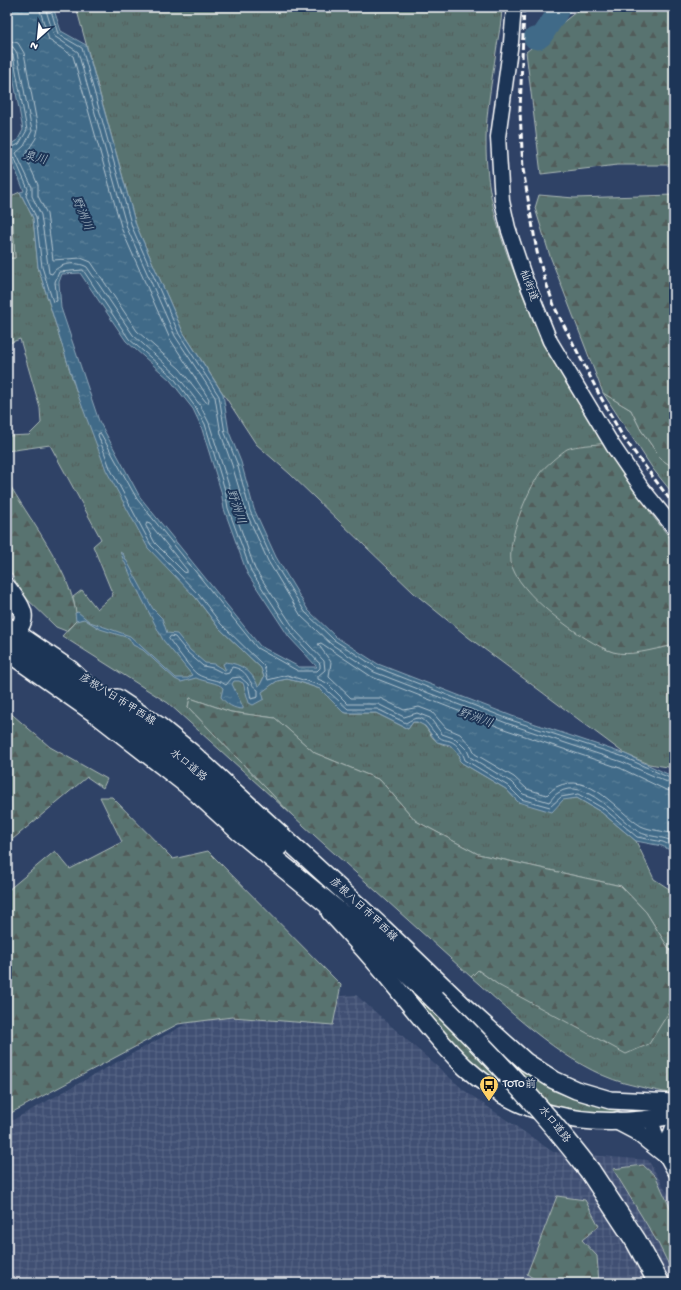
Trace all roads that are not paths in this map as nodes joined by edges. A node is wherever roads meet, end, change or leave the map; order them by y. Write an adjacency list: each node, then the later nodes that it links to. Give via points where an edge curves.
1 (514, 7): 2 (street, 杣街道, via 498,137 502,201 508,228 550,341 613,446 641,487)
2 (674, 528)
3 (7, 588): 4 (main road, via 21,606 24,620)
4 (9, 638): 5 (highway, 水口道路); 6 (highway, 水口道路)
5 (70, 671): 7 (highway, 水口道路, via 86,687 143,728 232,804 347,910); 8 (main road, 彦根八日市甲西線, via 90,680 158,725 190,752 384,928 526,1062 570,1088)
6 (282, 864): 7 (highway, 水口道路, via 343,916); 11 (main road, 彦根八日市甲西線, via 285,871 320,901 352,936 447,1049 478,1078 517,1102 565,1119)
7 (353, 921): 15 (highway, 水口道路, bridge, via 496,1059 534,1100 609,1198)
8 (610, 1100): 9 (main road, 彦根八日市甲西線); 10 (main road)
9 (673, 1107): 10 (main road, 彦根八日市甲西線)
10 (651, 1119): 11 (main road, 彦根八日市甲西線); 13 (street)
11 (617, 1121): 13 (main road, via 636,1131)
12 (674, 1129): 13 (main road)
13 (665, 1154): 14 (street)
14 (674, 1170)
15 (659, 1283)

